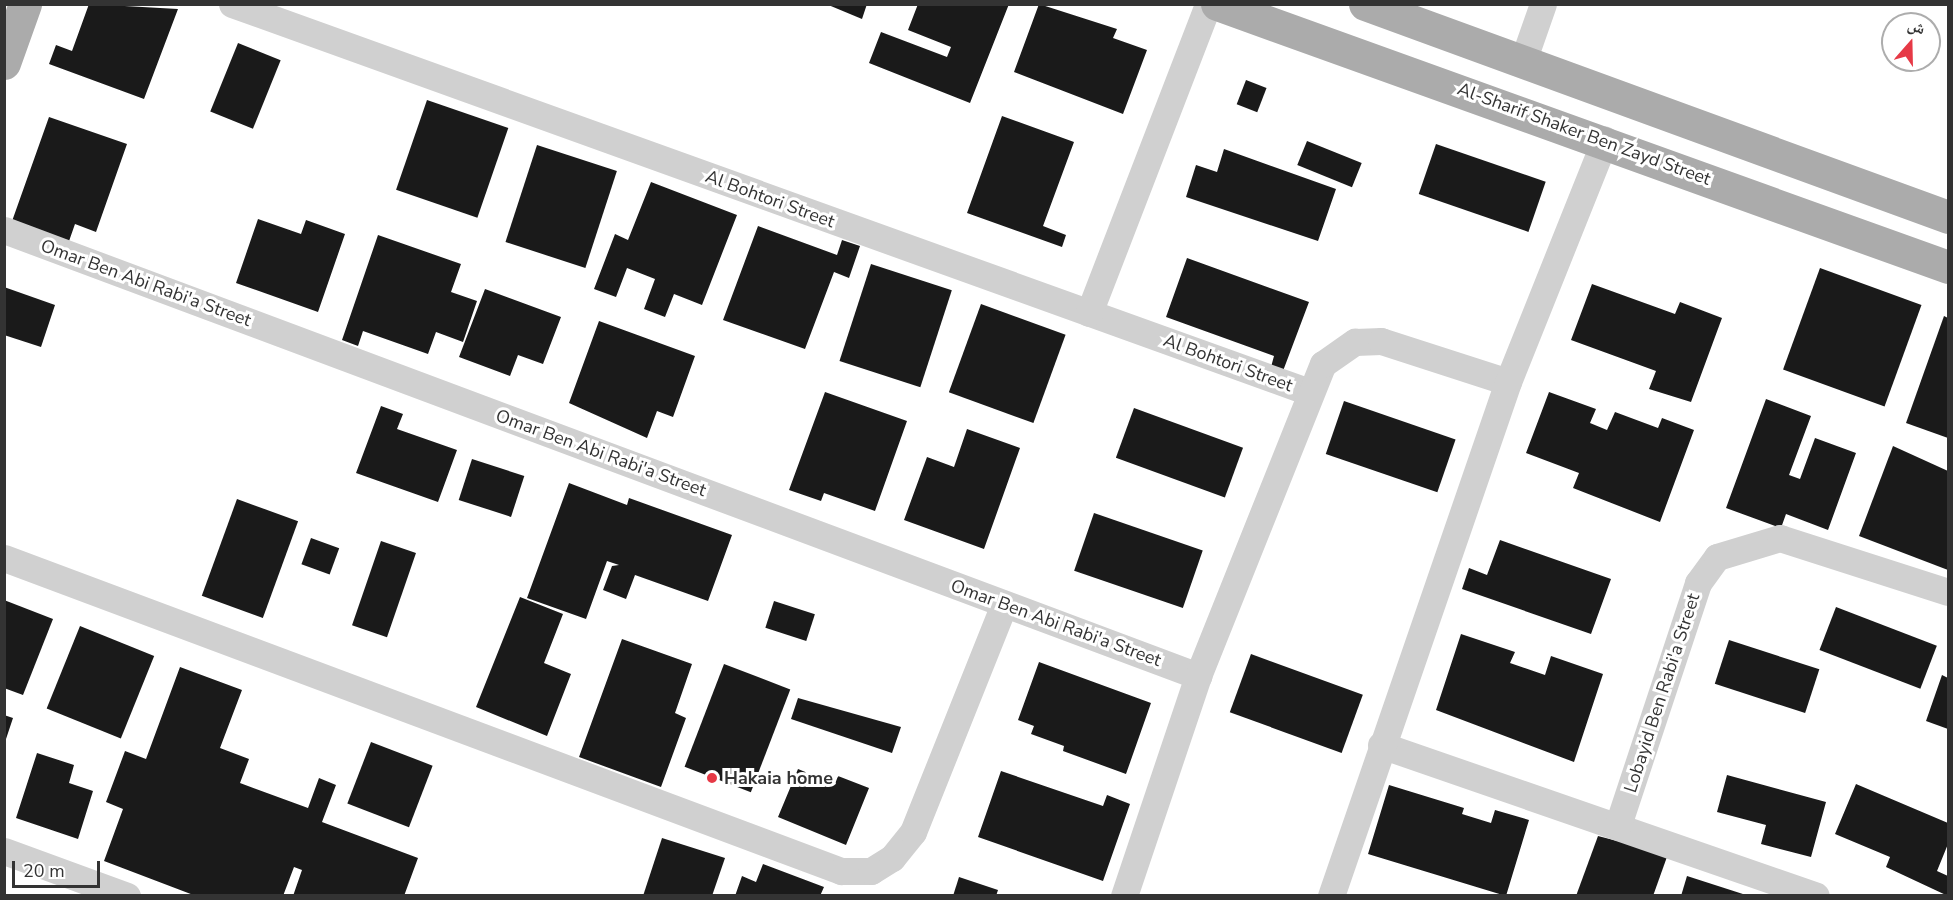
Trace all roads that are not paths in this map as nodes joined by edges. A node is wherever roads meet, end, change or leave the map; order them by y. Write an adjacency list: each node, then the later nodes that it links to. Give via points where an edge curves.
1 (25, 4): 8 (main road)
2 (232, 4): 15 (street, Al Bohtori Street)
3 (1208, 4): 15 (street)
4 (1218, 4): 9 (main road, Al-Sharif Shaker Ben Zayd Street)
5 (1365, 4): 7 (main road)
6 (1543, 4): 7 (street)
7 (1523, 61): 10 (main road)
8 (4, 63)
9 (1605, 140): 13 (main road, Al-Sharif Shaker Ben Zayd Street); 16 (street)
10 (1911, 203): 11 (main road); 13 (main road)
11 (1948, 217)
12 (4, 230): 20 (street, Omar Ben Abi Rabi'a Street)
13 (1900, 249): 14 (main road, Al-Sharif Shaker Ben Zayd Street)
14 (1948, 267)
15 (1089, 313): 17 (street, Al Bohtori Street)
16 (1508, 382): 17 (street, via 1381,341 1355,342 1323,364); 22 (street)
17 (1309, 392): 21 (street)
18 (4, 558): 20 (street, via 841,871 871,871 892,858 913,832)
19 (1948, 592): 23 (street, Lobayid Ben Rabi'a Street, via 1780,538 1718,557 1698,583)
20 (1004, 604): 21 (street, Omar Ben Abi Rabi'a Street)
21 (1198, 676): 26 (street)
22 (1381, 745): 23 (street); 27 (street)
23 (1618, 825): 28 (street)
24 (4, 850): 25 (street)
25 (127, 896)
26 (1124, 896)
27 (1331, 896)
28 (1816, 896)

